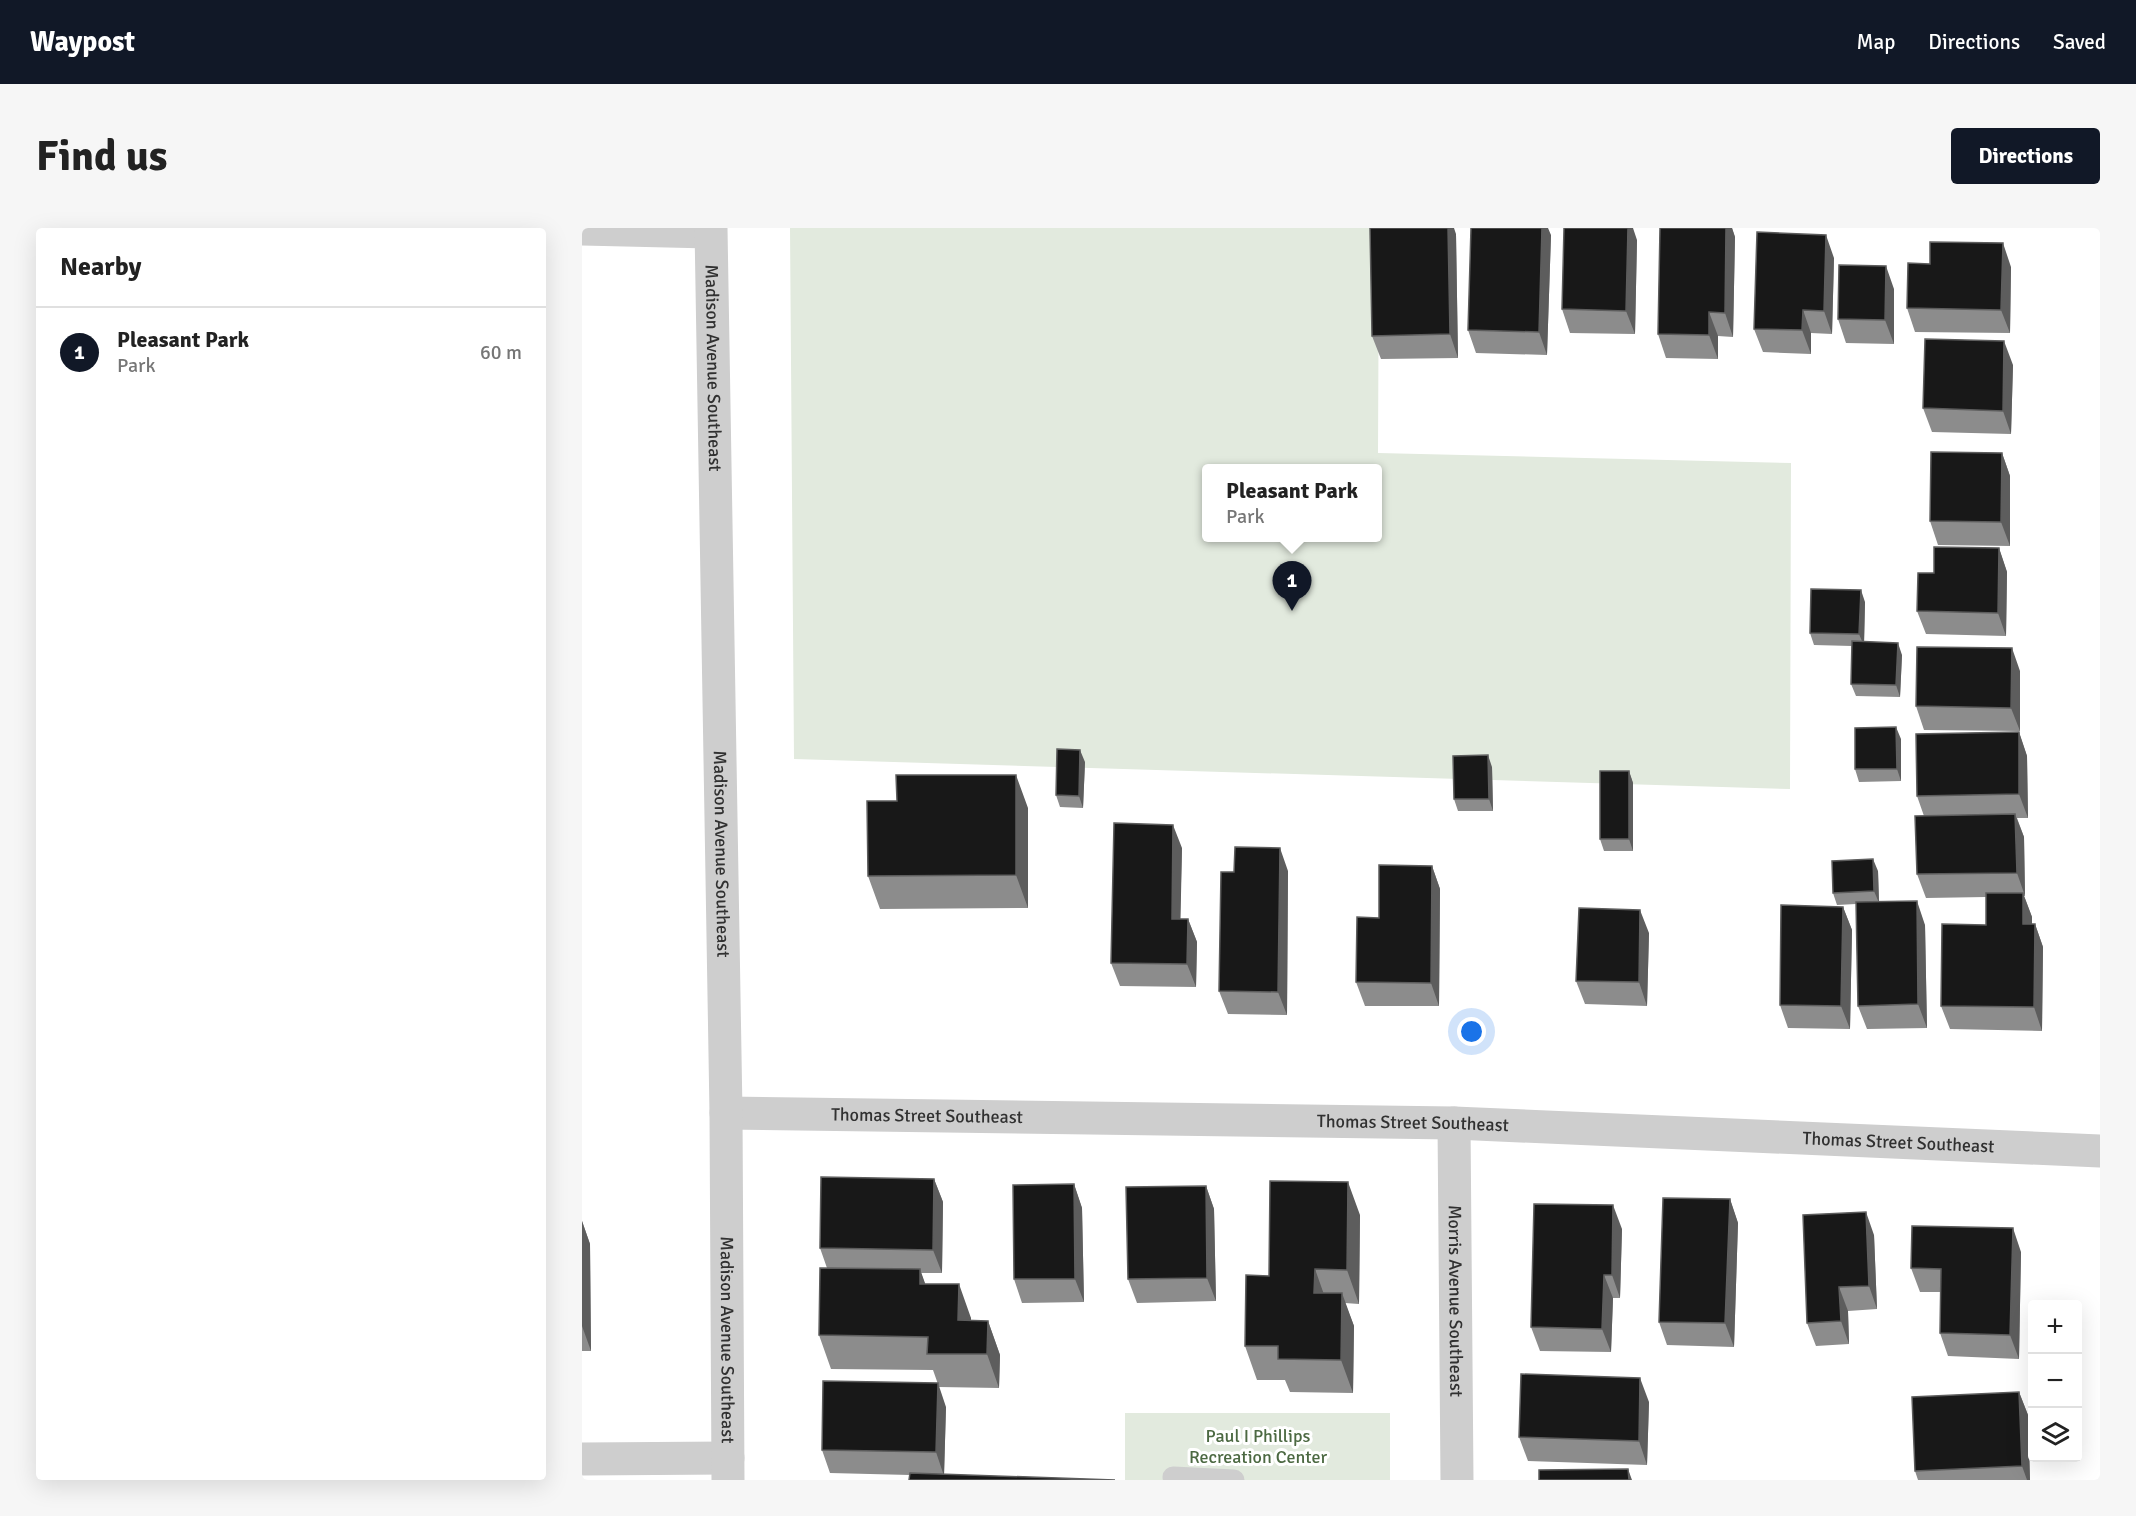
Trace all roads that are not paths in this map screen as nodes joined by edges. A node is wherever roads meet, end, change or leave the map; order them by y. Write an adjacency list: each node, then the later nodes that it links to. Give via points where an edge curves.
1 (582, 229): 2 (street)
2 (711, 230): 3 (street, Madison Avenue Southeast)
3 (726, 1113): 4 (street, Thomas Street Southeast); 7 (street, Madison Avenue Southeast)
4 (1454, 1124): 5 (street, Thomas Street Southeast); 10 (street, Morris Avenue Southeast)
5 (2100, 1151)
6 (582, 1459): 7 (street)
7 (728, 1469)
8 (1173, 1477): 9 (lane)
9 (1234, 1480)
10 (1457, 1480)

